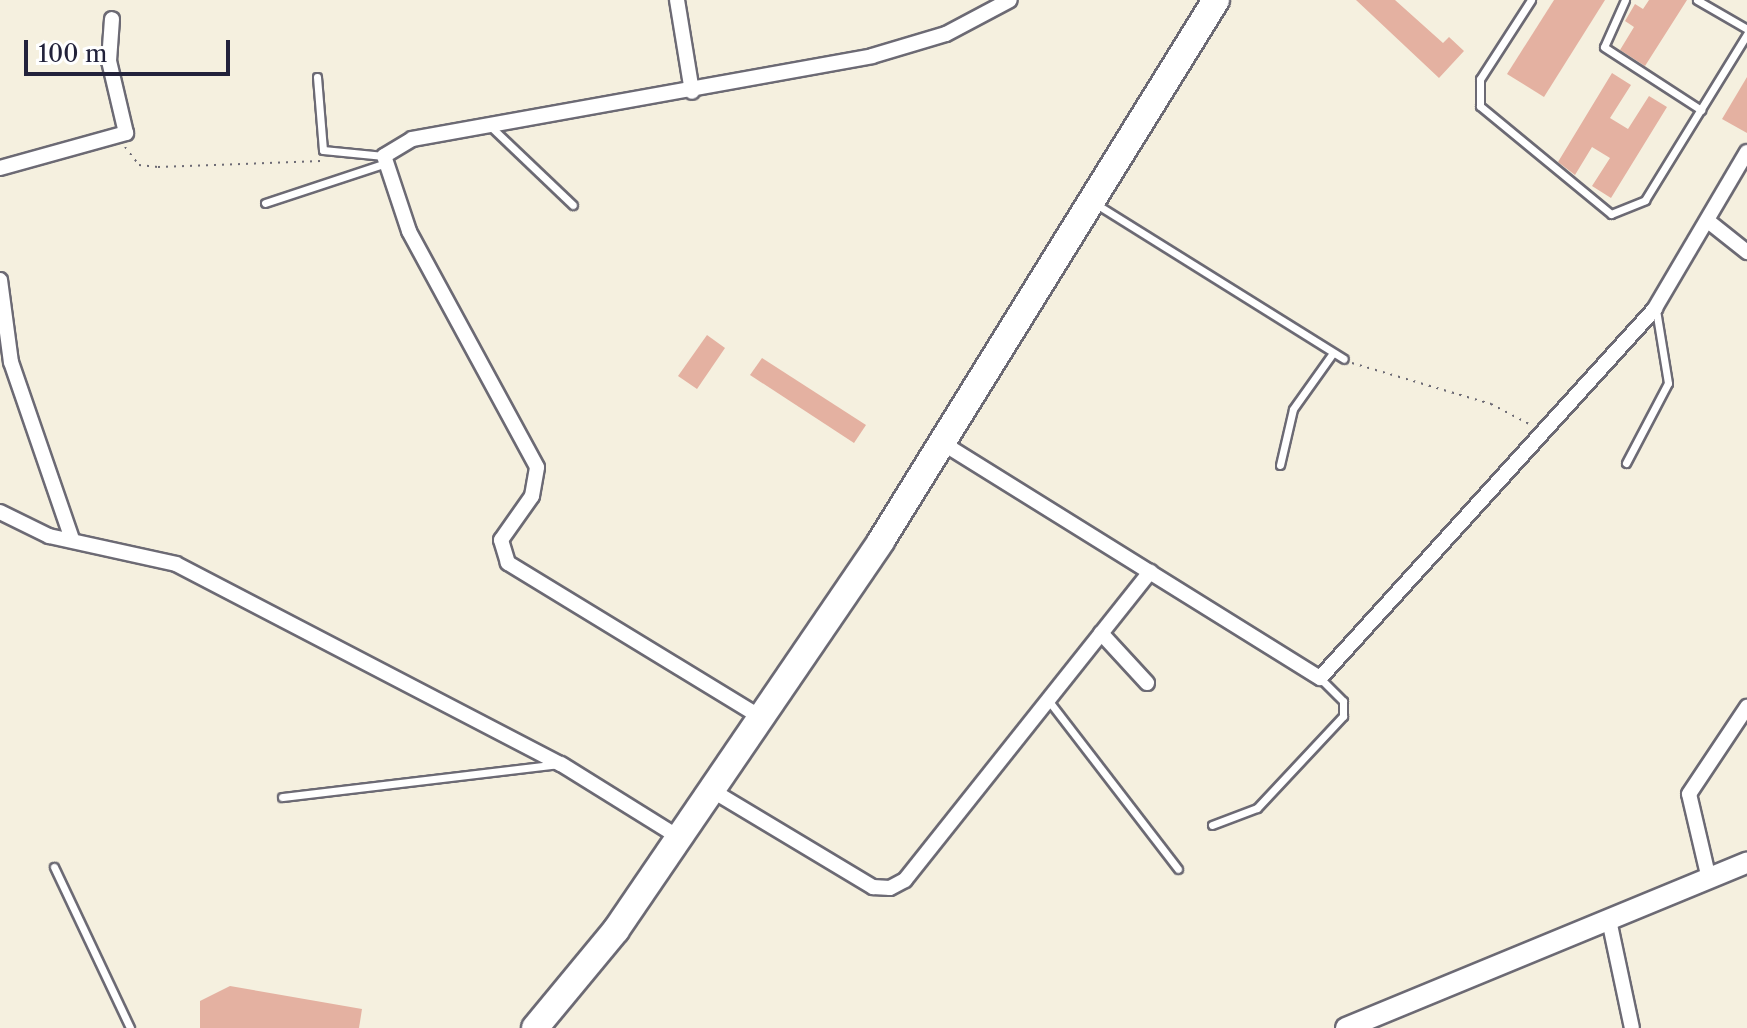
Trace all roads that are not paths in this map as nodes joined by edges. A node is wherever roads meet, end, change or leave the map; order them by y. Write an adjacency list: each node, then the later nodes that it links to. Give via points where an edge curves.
1 (677, 0): 10 (street)
2 (1010, 0): 10 (street, via 910,46)
3 (1216, 0): 17 (highway)
4 (1625, 0): 11 (lane, via 1604,47)
5 (1697, 0): 8 (lane)
6 (1528, 1): 11 (lane, via 1480,79 1480,106 1600,207 1623,214 1645,200)
7 (112, 19): 15 (street, via 109,61 127,126 121,138)
8 (1747, 32): 11 (lane)
9 (317, 77): 14 (lane, via 318,142 343,157)
10 (692, 92): 12 (street)
11 (1701, 110)
12 (491, 127): 14 (street, via 412,139); 18 (lane)
13 (1747, 152): 19 (street)
14 (383, 160): 16 (lane); 36 (street, via 409,231 537,467 532,496 501,540 508,563)
15 (0, 168)
16 (265, 203)
17 (1094, 203): 23 (lane); 25 (highway)
18 (573, 205)
19 (1708, 221): 20 (street); 22 (street)
20 (1747, 252)
21 (0, 280): 29 (street, via 11,362)
22 (1655, 308): 26 (lane, via 1668,383); 32 (street)
23 (1333, 353): 24 (lane); 27 (lane, via 1293,409)
24 (1344, 359)
25 (944, 444): 30 (street); 36 (highway)
26 (1626, 463)
27 (1280, 465)
28 (0, 512): 29 (street)
29 (72, 539): 37 (street, via 176,564)
30 (1150, 572): 31 (street); 32 (street)
31 (1101, 633): 33 (street); 34 (street)
32 (1320, 678): 40 (lane, via 1343,701 1343,716 1257,808)
33 (1147, 683)
34 (1048, 700): 38 (street, via 905,880 890,888 873,887); 44 (lane)
35 (1747, 707): 45 (street, via 1689,794)
36 (762, 718): 38 (highway)
37 (561, 764): 39 (lane); 41 (street)
38 (713, 791): 41 (highway)
39 (282, 797)
40 (1212, 825)
41 (680, 838): 48 (highway)
42 (1747, 863): 45 (street)
43 (54, 867): 47 (lane)
44 (1178, 869)
45 (1709, 879): 46 (street)
46 (1609, 920): 49 (street); 50 (street)
47 (130, 1028)
48 (535, 1028)
49 (1346, 1028)
50 (1632, 1028)

